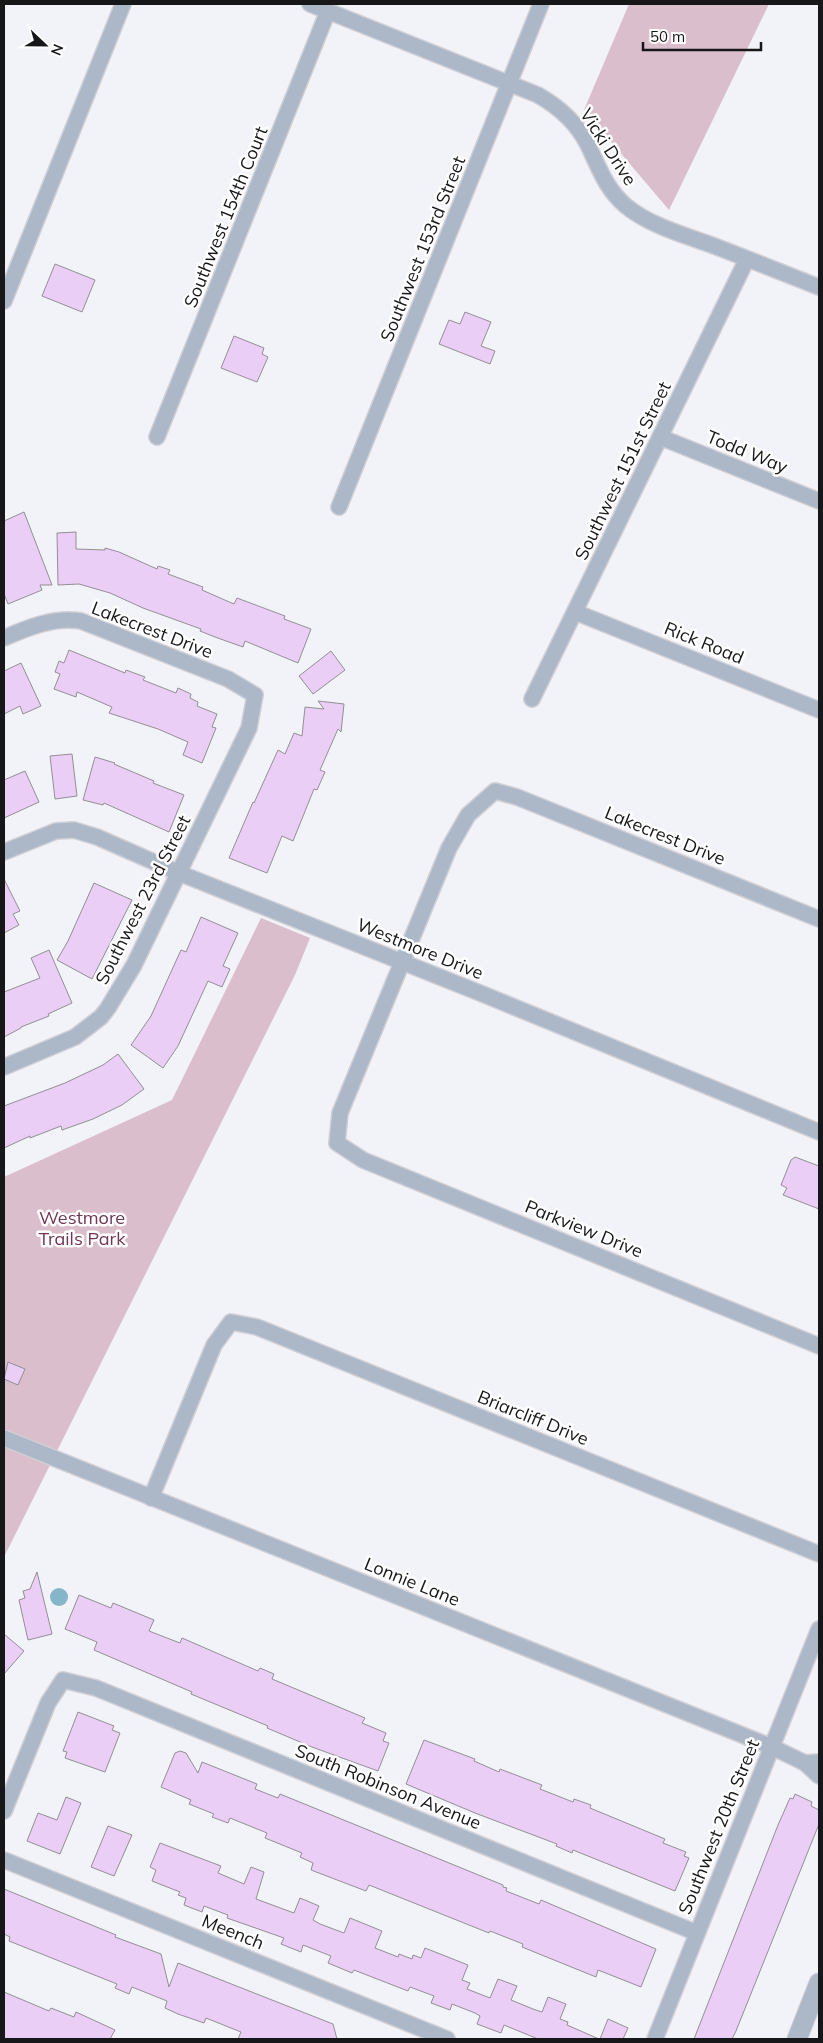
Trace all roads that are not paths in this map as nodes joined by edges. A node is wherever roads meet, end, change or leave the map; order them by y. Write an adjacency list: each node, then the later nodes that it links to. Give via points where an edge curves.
1 (123, 4): 8 (street)
2 (310, 4): 4 (street, Vicki Drive)
3 (541, 4): 5 (street, Southwest 153rd Street)
4 (328, 11): 5 (street, Vicki Drive); 9 (street, Southwest 154th Court)
5 (509, 83): 6 (street, Vicki Drive, via 554,104 564,114 588,144 605,183 626,206 647,220); 12 (street, Southwest 153rd Street)
6 (747, 259): 7 (street, Vicki Drive); 10 (street, Southwest 151st Street)
7 (819, 287)
8 (4, 301)
9 (157, 437)
10 (660, 437): 11 (street, Todd Way); 13 (street, Southwest 151st Street)
11 (819, 501)
12 (339, 507)
13 (575, 612): 16 (street, Southwest 151st Street); 17 (street, Rick Road)
14 (4, 638): 15 (street, Lakecrest Drive, via 49,622 81,621 228,679)
15 (255, 695): 19 (street, Southwest 23rd Street, via 249,728)
16 (532, 699)
17 (819, 710)
18 (4, 852): 19 (street, Westmore Drive, via 56,831 74,830 97,836)
19 (179, 873): 21 (street, Westmore Drive); 22 (street, Southwest 23rd Street, via 120,991 101,1017 75,1037)
20 (819, 919): 21 (street, Lakecrest Drive, via 517,797 495,791 468,815 449,848)
21 (402, 962): 23 (street, Westmore Drive); 24 (street, Parkview Drive, via 340,1113 337,1143 363,1160)
22 (4, 1067)
23 (819, 1132)
24 (819, 1346)
25 (4, 1438): 26 (street, Lonnie Lane)
26 (151, 1498): 27 (street, Briarcliff Drive, via 214,1346 231,1322 257,1327); 29 (street, Lonnie Lane)
27 (819, 1554)
28 (819, 1629): 29 (street, Southwest 20th Street)
29 (772, 1747): 30 (street, Lonnie Lane); 34 (street, Southwest 20th Street)
30 (812, 1762): 31 (street, Lonnie Lane)
31 (819, 1776)
32 (4, 1812): 34 (street, South Robinson Avenue, via 48,1703 63,1680 96,1688)
33 (4, 1860): 36 (street, Meench)
34 (698, 1933): 37 (street, Southwest 20th Street)
35 (819, 1983): 38 (street)
36 (447, 2039)
37 (654, 2039)
38 (797, 2039)

